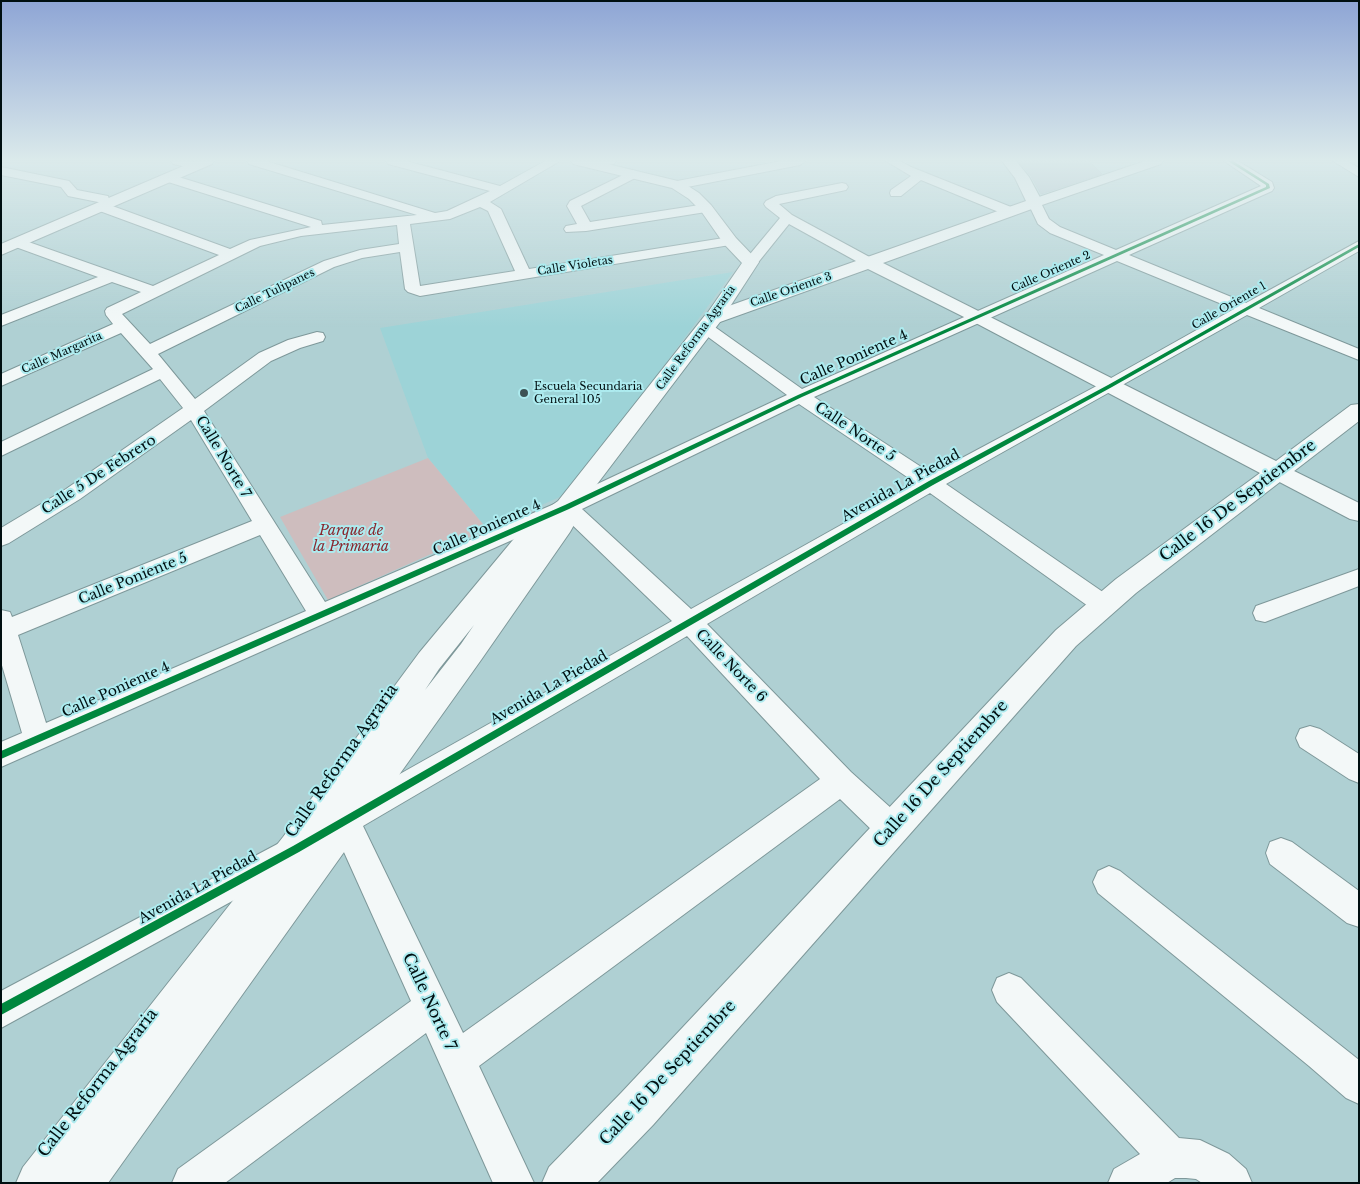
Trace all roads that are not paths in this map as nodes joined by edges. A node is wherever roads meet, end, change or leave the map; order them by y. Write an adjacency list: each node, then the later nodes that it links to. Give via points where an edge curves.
1 (68, 216): 19 (main road)
2 (75, 216): 20 (main road)
3 (136, 216): 24 (street)
4 (291, 216): 15 (street)
5 (436, 216): 14 (street, Calle Margarita)
6 (497, 216): 28 (street)
7 (580, 216): 16 (street)
8 (654, 216): 16 (street)
9 (712, 216): 18 (main road)
10 (999, 216): 27 (main road, Calle Oriente 3)
11 (1041, 216): 25 (street, via 1050,227)
12 (1204, 216): 25 (street, Calle Oriente 2)
13 (787, 218): 26 (street, Calle Reforma Agraria); 27 (street)
14 (403, 220): 21 (street); 24 (street, Calle Margarita, via 286,235)
15 (316, 224)
16 (586, 227): 17 (street)
17 (571, 230)
18 (730, 241): 26 (main road); 28 (street, Calle Violetas)
19 (1, 242)
20 (18, 243): 23 (main road); 29 (street)
21 (407, 247): 28 (street, Calle Violetas, via 413,289 420,291); 39 (street, Calle Tulipanes, via 360,254 329,264)
22 (1357, 247): 31 (street, Calle Oriente 1)
23 (1, 250)
24 (230, 254): 30 (street, Calle Margarita)
25 (1118, 256): 31 (street); 34 (street, Calle Oriente 2)
26 (751, 262): 37 (main road, Calle Reforma Agraria)
27 (870, 263): 34 (main road); 37 (main road, Calle Oriente 3)
28 (524, 274)
29 (113, 276): 30 (street); 33 (street)
30 (153, 291): 35 (street, Calle Margarita)
31 (1247, 308): 40 (street); 43 (street, Calle Oriente 1)
32 (1, 310): 33 (street)
33 (17, 315): 36 (street)
34 (979, 317): 43 (main road); 44 (street, Calle Poniente 4)
35 (118, 318): 39 (street, Calle Norte 7); 42 (street, Calle Margarita)
36 (1, 322)
37 (709, 323): 44 (street, Calle Norte 5); 50 (main road, Calle Reforma Agraria)
38 (317, 337): 45 (street, Calle 5 De Febrero, via 286,346 265,358)
39 (148, 352): 41 (street, Calle Norte 7)
40 (1359, 355)
41 (163, 371): 45 (street, Calle Norte 7); 47 (street)
42 (1, 380)
43 (1110, 386): 48 (main road); 49 (street, Avenida La Piedad)
44 (800, 396): 49 (street, Calle Norte 5); 50 (street, Calle Poniente 4)
45 (194, 410): 52 (street, Calle Norte 7); 53 (street, Calle 5 De Febrero, via 73,494)
46 (1359, 410): 48 (main road, Calle 16 De Septiembre)
47 (1, 450)
48 (1278, 472): 51 (main road); 55 (main road, Calle 16 De Septiembre)
49 (931, 483): 55 (street, Calle Norte 5); 58 (street, Avenida La Piedad)
50 (567, 507): 57 (street, Calle Poniente 4); 58 (street, Calle Norte 6); 65 (main road, Calle Reforma Agraria, via 561,526); 67 (main road, Calle Reforma Agraria, via 536,529 429,661)
51 (1359, 513)
52 (264, 525): 57 (street, Calle Norte 7); 59 (street, Calle Poniente 5)
53 (1, 538)
54 (1359, 577): 56 (street)
55 (1104, 605): 66 (main road, Calle 16 De Septiembre, via 1038,668)
56 (1265, 613)
57 (320, 614): 60 (street, Calle Poniente 4)
58 (688, 621): 64 (street, Calle Norte 6); 65 (street, Avenida La Piedad)
59 (2, 627): 60 (street)
60 (37, 738): 62 (street, Calle Poniente 4)
61 (1310, 738): 63 (street)
62 (1, 754)
63 (1359, 770)
64 (841, 781): 66 (street, Calle Norte 6); 74 (street)
65 (344, 821): 67 (street, Avenida La Piedad); 72 (street, Calle Norte 7); 78 (main road, Calle Reforma Agraria)
66 (891, 828): 81 (main road, Calle 16 De Septiembre, via 637,1109)
67 (296, 849): 73 (street, Avenida La Piedad); 77 (main road, Calle Reforma Agraria)
68 (1281, 853): 70 (street)
69 (1109, 882): 75 (street)
70 (1359, 911)
71 (1009, 990): 76 (street)
72 (432, 1007): 74 (street, Calle Norte 7); 79 (street)
73 (1, 1010)
74 (456, 1060): 80 (street, Calle Norte 7)
75 (1359, 1085)
76 (1171, 1158): 82 (street); 83 (street, via 1200,1160)
77 (39, 1183)
78 (80, 1183)
79 (192, 1183)
80 (514, 1183)
81 (565, 1183)
82 (1128, 1183)
83 (1232, 1183)

